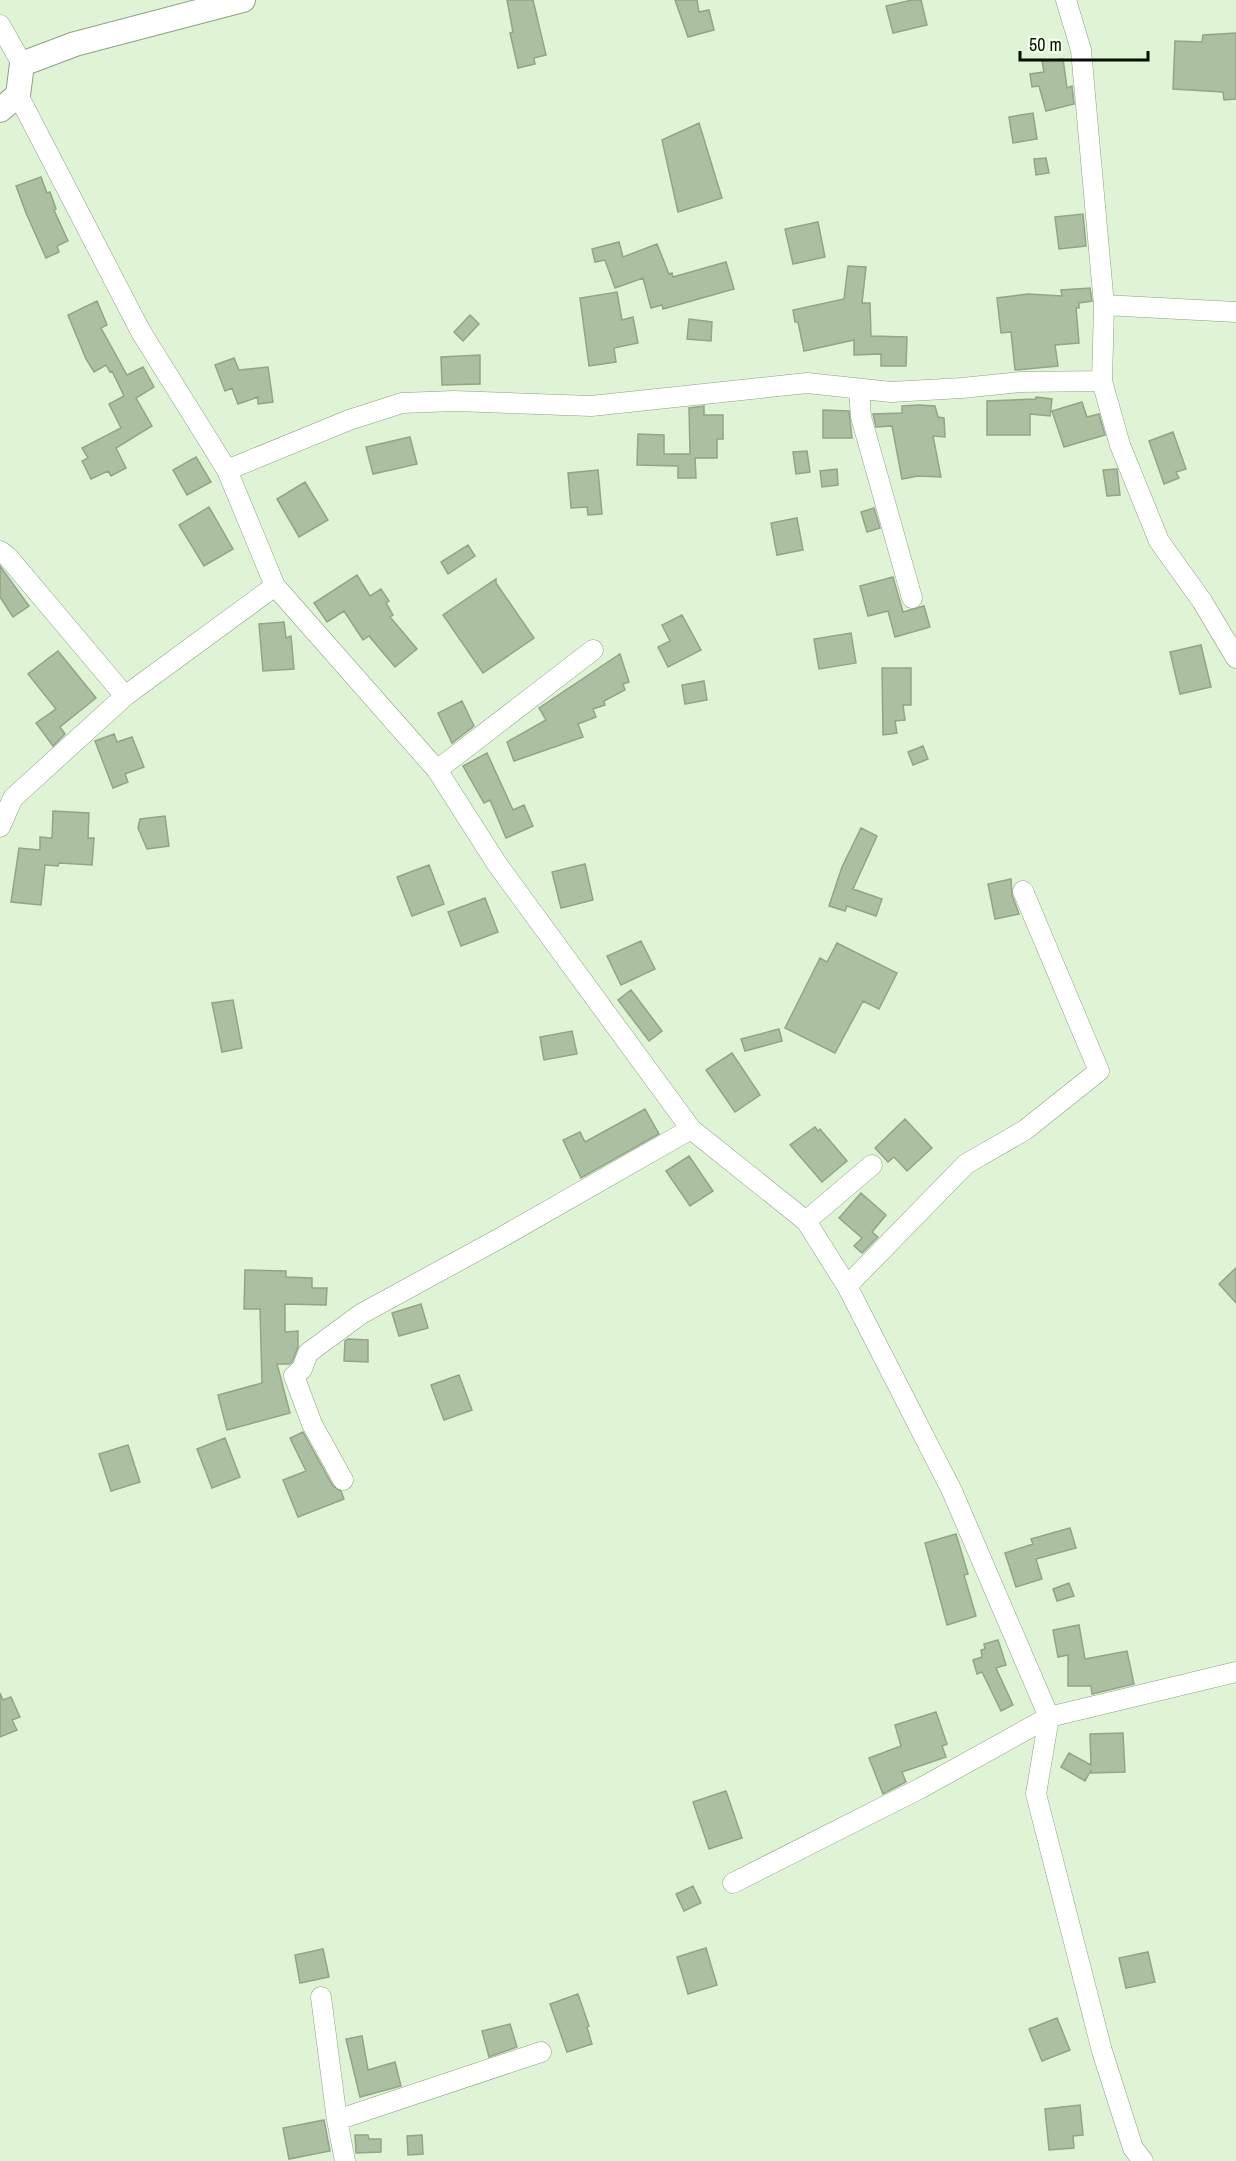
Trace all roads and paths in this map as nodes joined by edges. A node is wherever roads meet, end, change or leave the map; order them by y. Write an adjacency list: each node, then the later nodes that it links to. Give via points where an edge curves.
1 (243, 0): 4 (street, via 75,44)
2 (1066, 0): 6 (street, via 1081,50)
3 (0, 25): 4 (street)
4 (22, 64): 5 (street)
5 (9, 103): 10 (street, via 141,332)
6 (1104, 305): 7 (street); 8 (street)
7 (1236, 312)
8 (1101, 381): 9 (street, via 1020,382 891,392); 15 (street, via 1120,445 1159,541)
9 (860, 390): 10 (street, via 807,383 591,406 454,400 402,403 349,420); 13 (street, via 861,417)
10 (227, 470): 12 (street)
11 (0, 551): 16 (street)
12 (275, 586): 16 (street); 17 (street)
13 (912, 598)
14 (593, 650): 17 (street)
15 (1236, 658)
16 (125, 696): 18 (street, via 13,798)
17 (437, 770): 20 (street, via 497,864)
18 (0, 827)
19 (1023, 891): 23 (street, via 1099,1071 1025,1130 966,1164)
20 (691, 1129): 22 (street); 24 (street, via 361,1314 309,1353 294,1376 312,1424)
21 (872, 1165): 22 (street)
22 (806, 1221): 23 (street)
23 (847, 1286): 26 (street, via 952,1491)
24 (343, 1480)
25 (1236, 1672): 26 (street)
26 (1049, 1717): 27 (street, via 921,1788); 32 (street, via 1036,1794 1102,2051 1133,2148)
27 (733, 1883)
28 (321, 1997): 30 (street)
29 (541, 2052): 30 (street)
30 (337, 2120): 31 (street)
31 (345, 2161)
32 (1143, 2161)

